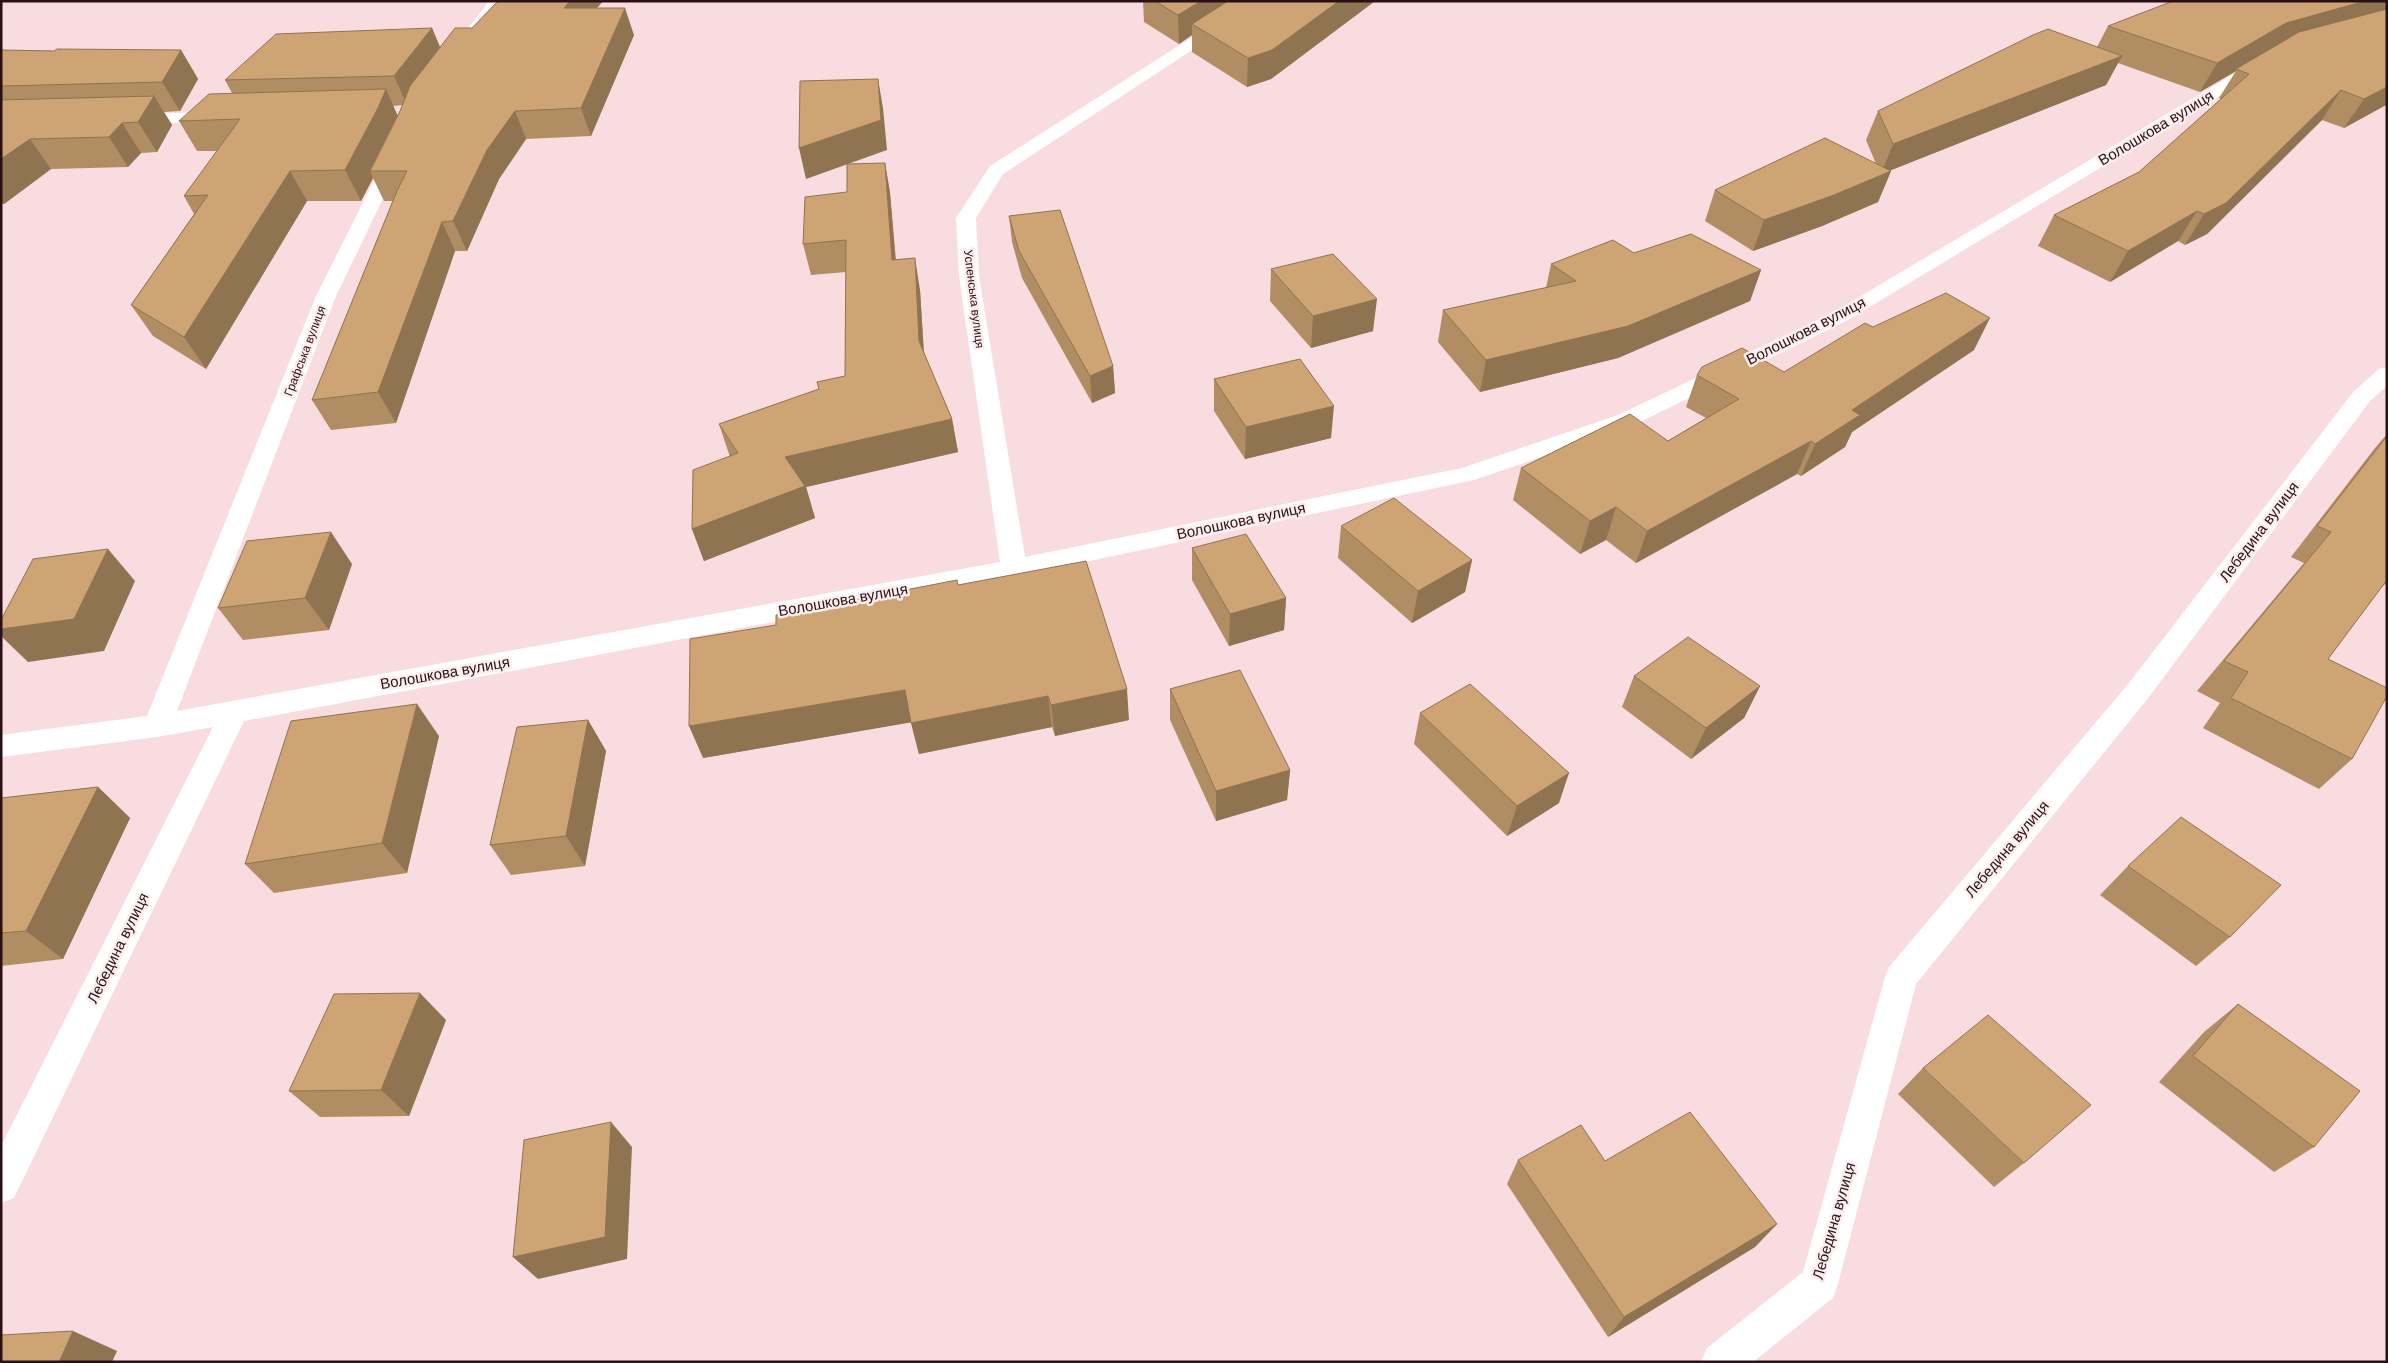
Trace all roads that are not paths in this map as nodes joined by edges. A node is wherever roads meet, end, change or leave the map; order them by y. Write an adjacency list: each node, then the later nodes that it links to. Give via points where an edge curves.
1 (497, 1): 3 (street)
2 (1260, 1): 9 (street, Успенська вулиця, via 996,170 966,218 969,276)
3 (455, 56)
4 (2275, 56): 9 (street, Волошкова вулиця, via 1841,316 1626,420 1466,474)
5 (237, 116): 6 (street)
6 (109, 120)
7 (403, 139): 11 (street, Графська вулиця, via 326,296)
8 (2387, 374): 14 (street, Лебедина вулиця, via 2362,396 2139,690 1902,977 1819,1284)
9 (1014, 568): 10 (street, Волошкова вулиця)
10 (234, 712): 11 (street, Волошкова вулиця); 13 (street, Лебедина вулиця)
11 (158, 726): 12 (street, Волошкова вулиця)
12 (1, 746)
13 (1, 1185)
14 (1721, 1362)

